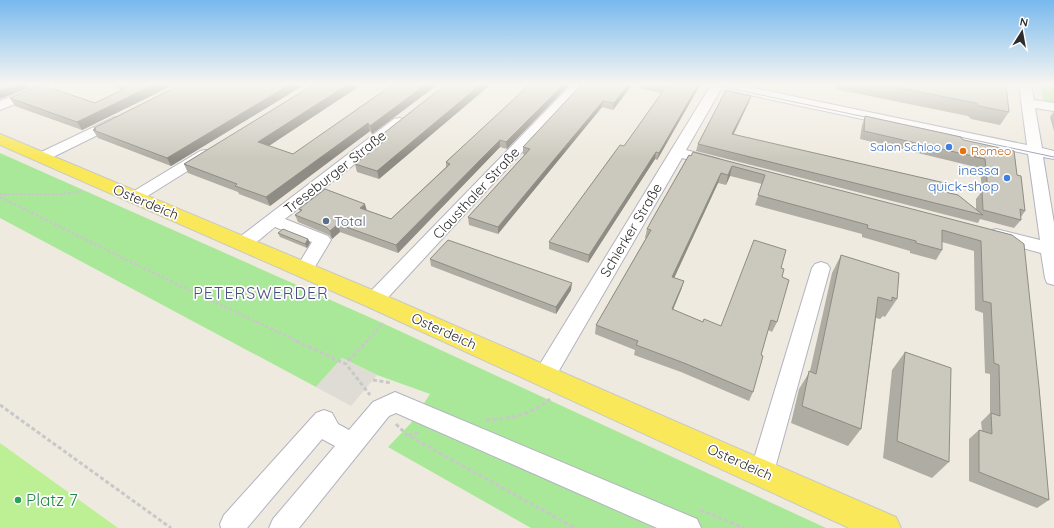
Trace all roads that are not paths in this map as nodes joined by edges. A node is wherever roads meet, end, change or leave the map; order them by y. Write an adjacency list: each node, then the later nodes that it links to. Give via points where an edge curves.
1 (556, 110): 22 (street, Clausthaler Straße)
2 (701, 110): 10 (street, Schierker Straße)
3 (838, 110): 9 (street)
4 (1029, 110): 9 (street)
5 (409, 114): 15 (street, Treseburger Straße)
6 (124, 116): 12 (street)
7 (0, 139): 12 (main road, Osterdeich)
8 (215, 147): 14 (street)
9 (1036, 151): 11 (street); 18 (street)
10 (678, 152): 13 (street); 23 (street, Schierker Straße)
11 (1054, 155)
12 (42, 157): 14 (main road, Osterdeich)
13 (731, 166)
14 (135, 197): 17 (main road, Osterdeich)
15 (273, 220): 17 (street, Treseburger Straße); 20 (street, via 322,240)
16 (981, 231): 18 (street)
17 (243, 243): 20 (main road, Osterdeich)
18 (1050, 249): 21 (street)
19 (821, 268): 25 (street)
20 (304, 270): 22 (main road, Osterdeich)
21 (1054, 278)
22 (380, 310): 23 (main road, Osterdeich)
23 (545, 375): 25 (main road, Osterdeich)
24 (352, 444): 26 (street, via 330,432 324,420); 27 (street); 28 (street, via 381,409 395,402)
25 (762, 472): 29 (main road, Osterdeich)
26 (233, 524)
27 (282, 528)
28 (688, 528)
29 (885, 528)

